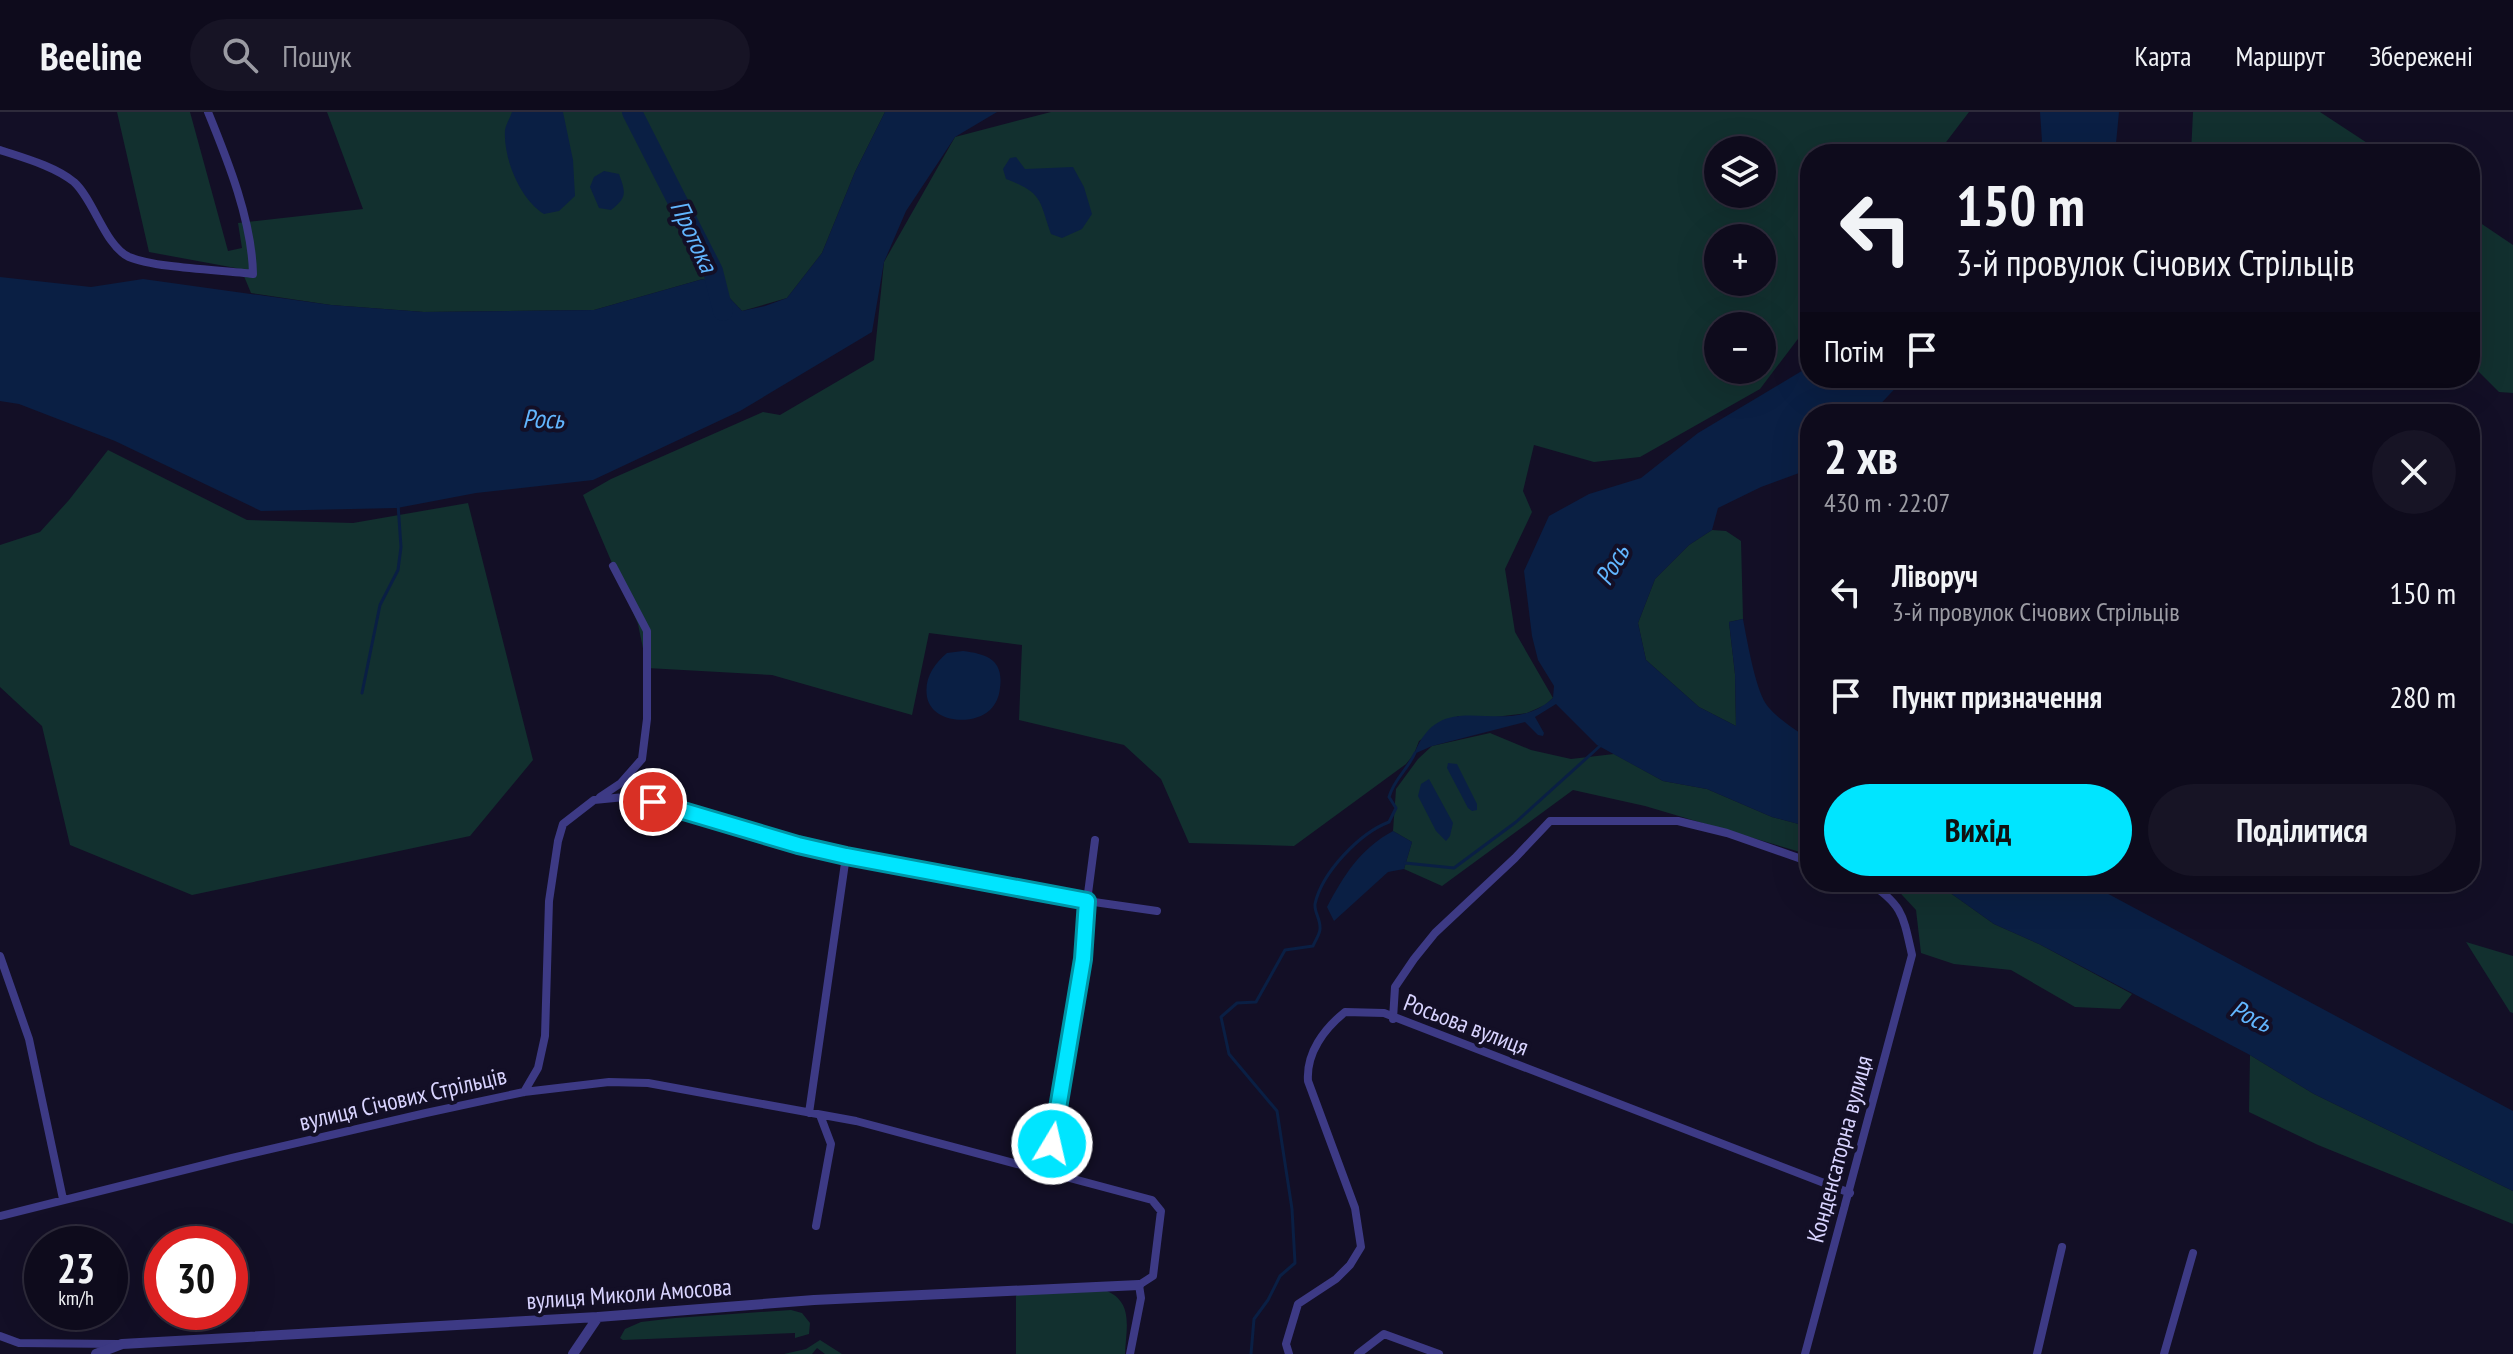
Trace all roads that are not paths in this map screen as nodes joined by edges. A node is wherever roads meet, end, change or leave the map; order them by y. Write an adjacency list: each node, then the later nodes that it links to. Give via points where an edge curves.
1 (208, 112): 2 (street, via 229,163 253,255 253,274 127,256 75,183)
2 (0, 150)
3 (613, 566): 4 (street, via 647,631 647,719 642,759 621,783)
4 (594, 800): 6 (street, via 635,796); 13 (street, via 563,824 558,841 549,901 545,1036 538,1068)
5 (1095, 840): 9 (street)
6 (846, 856): 9 (street); 14 (street)
7 (1800, 859): 12 (street, via 1678,821 1550,821 1428,942 1395,987)
8 (1883, 892): 17 (street, Конденсаторна вулиця, via 1906,923 1912,955)
9 (1087, 901): 10 (street); 16 (street, via 1083,959)
10 (1157, 911)
11 (0, 956): 18 (street, via 29,1039)
12 (1393, 1019): 17 (street, Росьова вулиця); 30 (street, Росьова вулиця, via 1384,1013 1345,1012 1318,1041 1307,1068 1355,1208 1361,1247 1336,1279 1298,1304 1286,1344)
13 (524, 1092): 14 (street, вулиця Січових Стрільців, via 648,1083); 18 (street, вулиця Січових Стрільців)
14 (809, 1113): 15 (street, вулиця Січових Стрільців)
15 (820, 1115): 16 (street, вулиця Січових Стрільців); 20 (street, via 831,1144)
16 (1048, 1172): 23 (street, вулиця Січових Стрільців, via 1152,1200 1161,1211 1156,1266 1153,1276)
17 (1850, 1193): 33 (street, Конденсаторна вулиця)
18 (63, 1199): 19 (street, вулиця Січових Стрільців)
19 (0, 1216)
20 (816, 1226)
21 (2062, 1247): 34 (street)
22 (2193, 1253): 35 (street)
23 (1139, 1285): 24 (street, вулиця Миколи Амосова, via 814,1300); 29 (street)
24 (598, 1317): 26 (street, вулиця Миколи Амосова); 28 (street)
25 (0, 1336): 26 (street, вулиця Миколи Амосова, via 19,1343)
26 (122, 1344): 27 (street, вулиця Миколи Амосова)
27 (96, 1354)
28 (573, 1354)
29 (1130, 1354)
30 (1289, 1354)
31 (1358, 1354): 32 (street, via 1384,1334)
32 (1439, 1354)
33 (1805, 1354)
34 (2037, 1354)
35 (2164, 1354)

